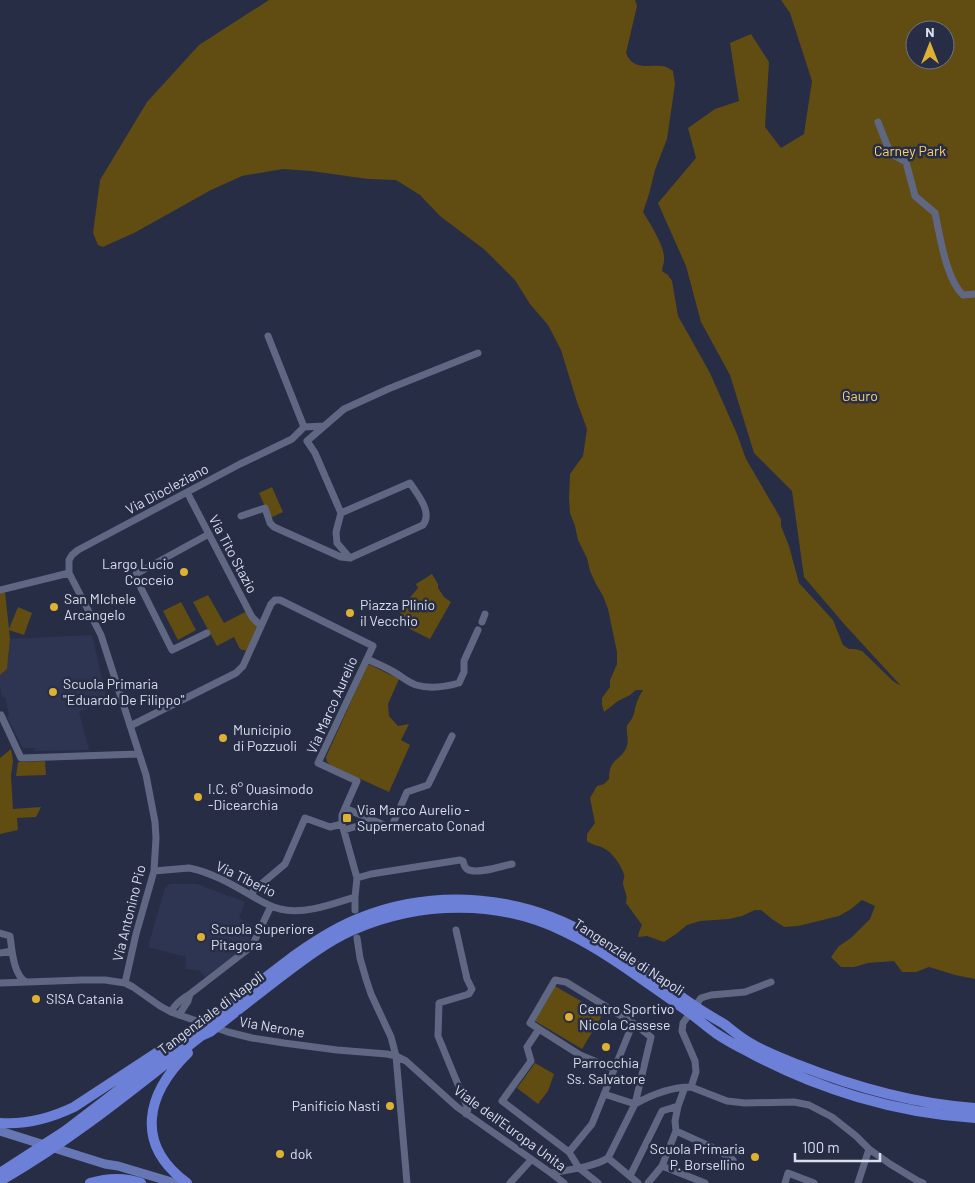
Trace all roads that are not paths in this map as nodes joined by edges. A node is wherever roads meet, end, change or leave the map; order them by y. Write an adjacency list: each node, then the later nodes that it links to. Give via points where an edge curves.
1 (878, 122): 2 (street, via 893,155 906,162 915,196 935,212 942,250 956,287 964,295)
2 (975, 294)
3 (268, 336): 6 (street)
4 (478, 352): 5 (street, via 344,409)
5 (324, 426): 6 (street); 8 (street)
6 (304, 427): 7 (street, Via Diocleziano)
7 (292, 439): 8 (street); 9 (street, Via Diocleziano)
8 (307, 441): 10 (street, via 315,452)
9 (187, 492): 12 (street, Via Tito Stazio); 14 (street, Via Diocleziano, via 78,550 69,560)
10 (341, 513): 13 (street, via 337,543); 13 (street, via 410,483 427,516 423,525)
11 (241, 516): 13 (street, via 265,508 274,527)
12 (209, 534): 18 (street, Via Tito Stazio, via 252,618); 20 (street, via 136,574 172,650)
13 (350, 558)
14 (69, 573): 15 (street); 23 (street, Via Antonino Pio, via 101,635)
15 (0, 590)
16 (485, 614): 17 (street)
17 (482, 622)
18 (262, 626): 21 (street, Via Marco Aurelio, via 271,604 280,600 373,646); 23 (street, via 243,666 236,673)
19 (478, 630): 21 (street, via 458,683 415,685)
20 (207, 633)
21 (367, 659): 26 (street, Via Marco Aurelio, via 318,763 357,781)
22 (1, 716): 25 (street, via 21,758)
23 (130, 726): 25 (street, Via Antonino Pio)
24 (452, 736): 27 (street, via 428,786 407,792 391,828)
25 (139, 754): 30 (street, Via Antonino Pio, via 155,822)
26 (345, 808): 27 (street); 28 (street, Via Marco Aurelio)
27 (374, 820): 28 (street)
28 (343, 827): 31 (street, Via Marco Aurelio); 32 (street, via 330,827 305,818 285,864)
29 (512, 864): 31 (street, via 479,871 465,868 460,860)
30 (154, 871): 32 (street, Via Tiberio, via 195,869); 43 (street, Via Antonino Pio)
31 (357, 878): 33 (street, Via Marco Aurelio)
32 (251, 895): 34 (street, Via Tiberio)
33 (355, 897): 34 (street, Via Tiberio, via 302,910 281,910); 35 (street, Via Marco Aurelio)
34 (271, 906): 47 (street, via 252,946)
35 (355, 910)
36 (456, 930): 62 (street, via 472,989 469,994 439,1003 438,1036 468,1110)
37 (0, 933): 39 (street, via 10,936)
38 (357, 938): 55 (street, via 366,979)
39 (12, 951): 40 (street); 41 (street)
40 (0, 953)
41 (17, 972): 42 (street); 46 (street, via 16,979)
42 (29, 982): 43 (street, Via Antonino Pio); 46 (street, Via Antonino Pio)
43 (125, 982): 48 (street, Via Nerone)
44 (771, 982): 57 (street, via 745,992 701,998 682,1031 695,1060 696,1072)
45 (0, 983): 46 (street, Via Antonino Pio)
46 (9, 983)
47 (190, 994): 48 (street); 49 (street)
48 (171, 1012): 49 (street, Via Nerone)
49 (179, 1015): 55 (street, Via Nerone, via 252,1038)
50 (223, 1016): 53 (highway, Tangenziale di Napoli); 54 (highway, Tangenziale di Napoli); 61 (highway, Tangenziale di Napoli, via 294,955 334,930 361,918 412,903 492,902 532,910 571,925 751,1044 786,1059 885,1094); 63 (highway, Tangenziale di Napoli, via 340,936 378,920 422,910 492,910 563,930 606,956 716,1034 781,1068 824,1086 882,1104)
51 (633, 1023): 52 (street, via 566,982 555,980 530,1023); 56 (street); 59 (street, via 650,1037)
52 (539, 1029): 56 (street, via 580,1055); 69 (street, via 527,1047 531,1061 502,1101)
53 (197, 1030): 64 (highway, via 186,1033 74,1107 35,1121); 67 (highway, Tangenziale di Napoli)
54 (210, 1032): 67 (highway, Tangenziale di Napoli); 85 (highway, via 166,1079 153,1111 153,1135 161,1158)
55 (396, 1056): 62 (street, Viale dell'Europa Unita, via 406,1061); 86 (street)
56 (614, 1068): 58 (street)
57 (688, 1087): 59 (street, via 651,1095); 60 (street); 68 (street, via 728,1101 809,1105 832,1117)
58 (604, 1094): 59 (street); 69 (street, via 592,1124)
59 (635, 1104): 70 (street)
60 (678, 1106): 66 (street); 79 (street, via 662,1111)
61 (975, 1108)
62 (466, 1114): 72 (street, Viale dell'Europa Unita)
63 (975, 1118)
64 (0, 1123)
65 (0, 1131): 74 (main road)
66 (676, 1131): 73 (street); 75 (street)
67 (68, 1133): 71 (highway, Tangenziale di Napoli)
68 (869, 1149): 95 (street); 96 (street)
69 (569, 1152): 76 (street)
70 (608, 1158): 76 (street); 79 (street)
71 (29, 1160): 77 (highway, Tangenziale di Napoli); 80 (highway, Tangenziale di Napoli)
72 (532, 1160): 78 (street, Viale dell'Europa Unita); 87 (street)
73 (733, 1160)
74 (105, 1164): 83 (main road); 84 (main road)
75 (662, 1166): 91 (street); 92 (street)
76 (579, 1168): 78 (street); 89 (street)
77 (0, 1173)
78 (551, 1173): 88 (street, Viale dell'Europa Unita)
79 (630, 1176): 90 (street)
80 (0, 1181)
81 (90, 1183): 82 (highway, via 112,1179)
82 (141, 1183)
83 (148, 1183)
84 (175, 1183)
85 (187, 1183)
86 (407, 1183)
87 (510, 1183)
88 (564, 1183)
89 (598, 1183)
90 (638, 1183)
91 (648, 1183)
92 (705, 1183)
93 (785, 1183): 94 (street, via 788,1173)
94 (814, 1183)
95 (858, 1183)
96 (923, 1183)

